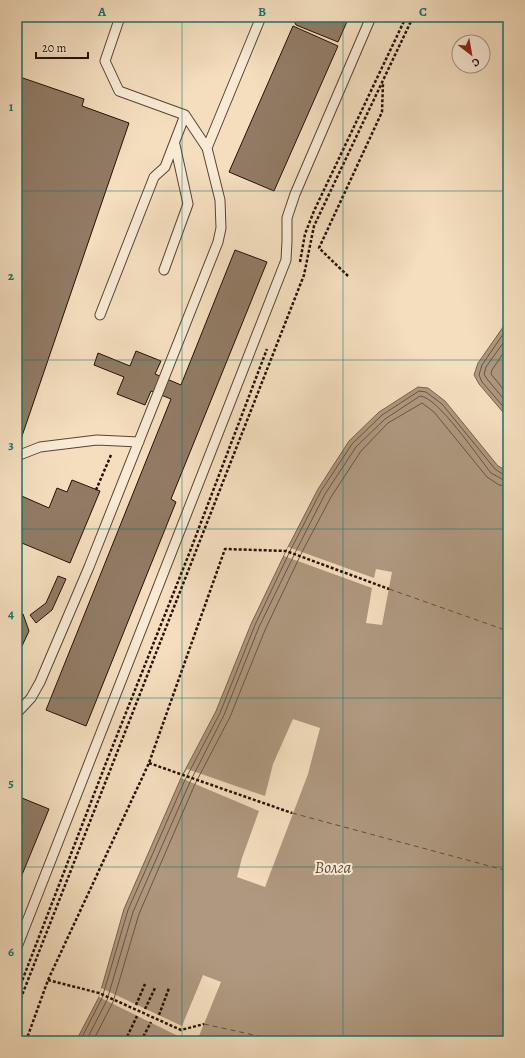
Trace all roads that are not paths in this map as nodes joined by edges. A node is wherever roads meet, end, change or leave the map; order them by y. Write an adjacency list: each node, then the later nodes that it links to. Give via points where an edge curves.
1 (120, 17): 4 (lane, via 105,61 119,91)
2 (261, 17): 6 (lane)
3 (372, 17): 12 (lane, via 295,194 286,218 286,260)
4 (185, 115): 5 (lane); 6 (lane)
5 (175, 145): 7 (lane, via 188,204); 8 (lane, via 165,167 154,177)
6 (207, 148): 9 (lane, via 220,200 221,228 218,242)
7 (164, 270)
8 (100, 315)
9 (139, 442): 10 (lane, via 97,440 40,447); 11 (lane, via 40,682 31,698)
10 (17, 456)
11 (17, 713)
12 (17, 947)

